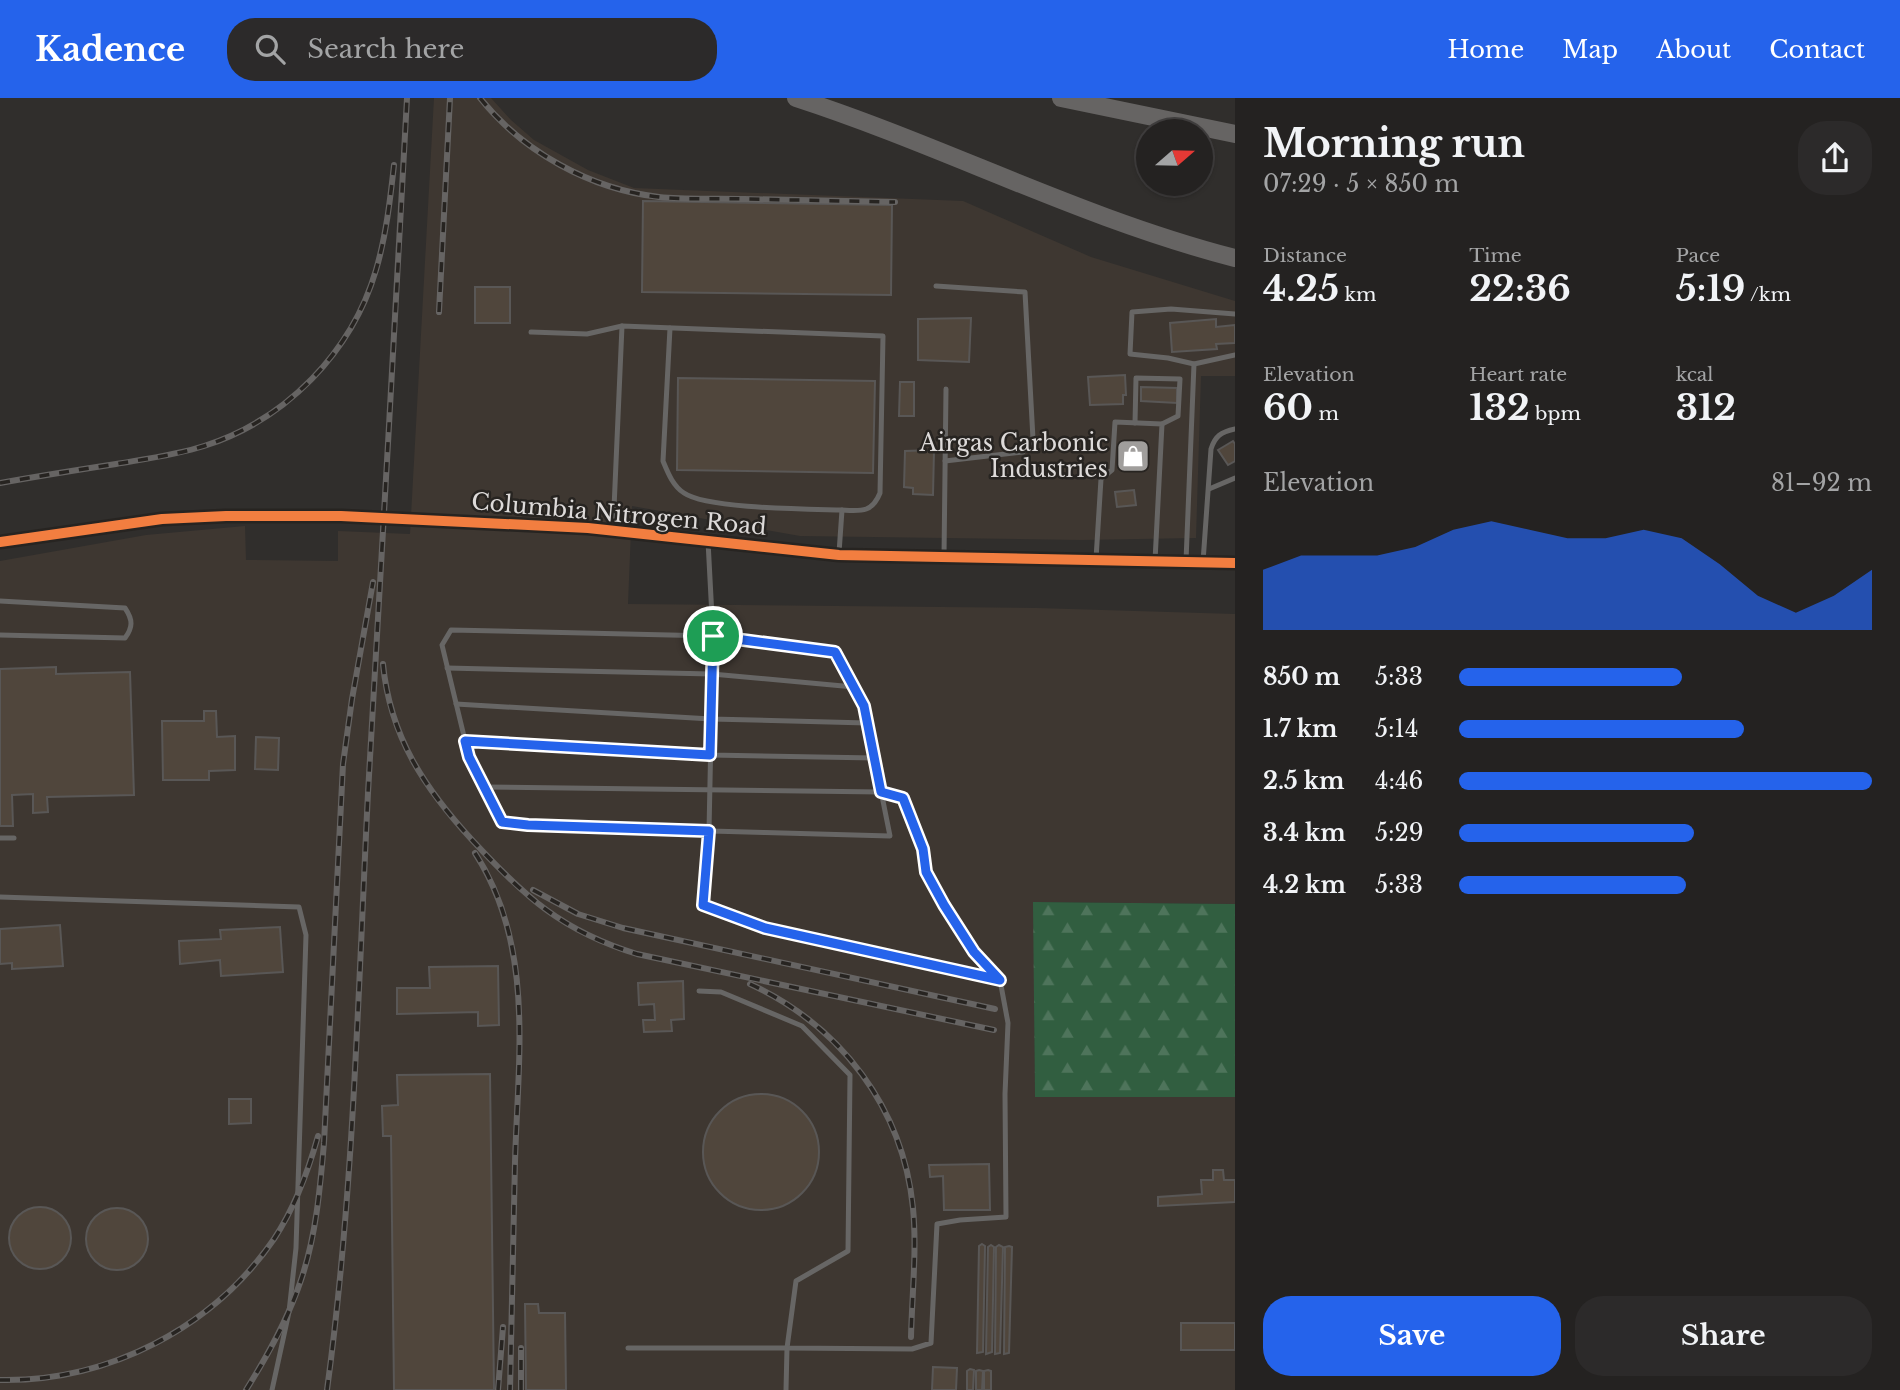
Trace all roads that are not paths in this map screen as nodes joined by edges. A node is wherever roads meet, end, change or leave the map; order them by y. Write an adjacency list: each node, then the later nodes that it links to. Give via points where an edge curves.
1 (796, 98): 4 (highway, via 1083,210)
2 (1061, 98): 3 (highway)
3 (1235, 134)
4 (1146, 230): 5 (highway); 6 (highway, via 1188,252)
5 (1235, 258)
6 (1235, 265)
7 (936, 286): 18 (lane, via 1025,292 1033,439 1023,452)
8 (1235, 314): 13 (lane, via 1171,309 1132,312 1130,354)
9 (622, 326): 10 (lane); 11 (lane, via 587,334); 22 (lane)
10 (670, 328): 21 (lane, via 663,461 684,494 722,504); 21 (lane, via 883,335 880,493 865,511)
11 (531, 332)
12 (1235, 355): 13 (lane)
13 (1194, 364): 29 (lane)
14 (946, 389): 18 (lane)
15 (1135, 423): 16 (lane); 16 (lane, via 1136,378 1180,379 1178,416); 27 (lane, via 1115,422 1112,470 1101,479)
16 (1162, 424): 28 (lane)
17 (1235, 429): 20 (lane, via 1214,439)
18 (945, 461): 26 (lane)
19 (1235, 478): 20 (lane)
20 (1209, 489): 30 (lane)
21 (842, 510): 25 (lane)
22 (613, 531): 23 (street, Columbia Nitrogen Road); 24 (street, Columbia Nitrogen Road, via 421,518 172,518)
23 (708, 541): 25 (street, Columbia Nitrogen Road); 34 (lane)
24 (0, 542)
25 (839, 555): 26 (street, Columbia Nitrogen Road)
26 (944, 559): 27 (street, Columbia Nitrogen Road)
27 (1096, 561): 28 (street, Columbia Nitrogen Road)
28 (1155, 561): 29 (street, Columbia Nitrogen Road)
29 (1186, 561): 30 (street, Columbia Nitrogen Road)
30 (1203, 562): 31 (street, Columbia Nitrogen Road)
31 (1235, 563)
32 (0, 601): 33 (lane, via 125,608 132,628 124,638)
33 (0, 635)
34 (713, 636): 35 (lane, via 451,630 442,645); 36 (lane); 37 (lane, via 835,652)
35 (447, 667): 36 (lane); 38 (lane)
36 (712, 674): 37 (lane); 39 (lane)
37 (854, 687): 40 (lane)
38 (456, 704): 39 (lane); 41 (lane)
39 (711, 719): 40 (lane); 42 (lane)
40 (867, 723): 43 (lane)
41 (465, 741): 42 (lane); 44 (lane)
42 (710, 755): 43 (lane); 45 (lane)
43 (875, 758): 46 (lane)
44 (484, 787): 45 (lane); 47 (lane, via 502,822)
45 (710, 789): 46 (lane); 47 (lane)
46 (881, 792): 47 (lane, via 890,835); 51 (lane, via 903,798 923,849 926,872 960,933)
47 (709, 831): 51 (lane, via 703,905 765,928)
48 (0, 838): 49 (lane)
49 (14, 838)
50 (0, 897): 55 (lane, via 299,907 306,935 296,1248 289,1312)
51 (1000, 980): 54 (lane, via 1008,1023 1006,1217 937,1224 931,1343 912,1349)
52 (699, 991): 54 (lane, via 720,992 802,1026 850,1075 848,1251 796,1281)
53 (628, 1348): 54 (lane)
54 (787, 1348): 56 (lane)
55 (272, 1390)
56 (786, 1390)

